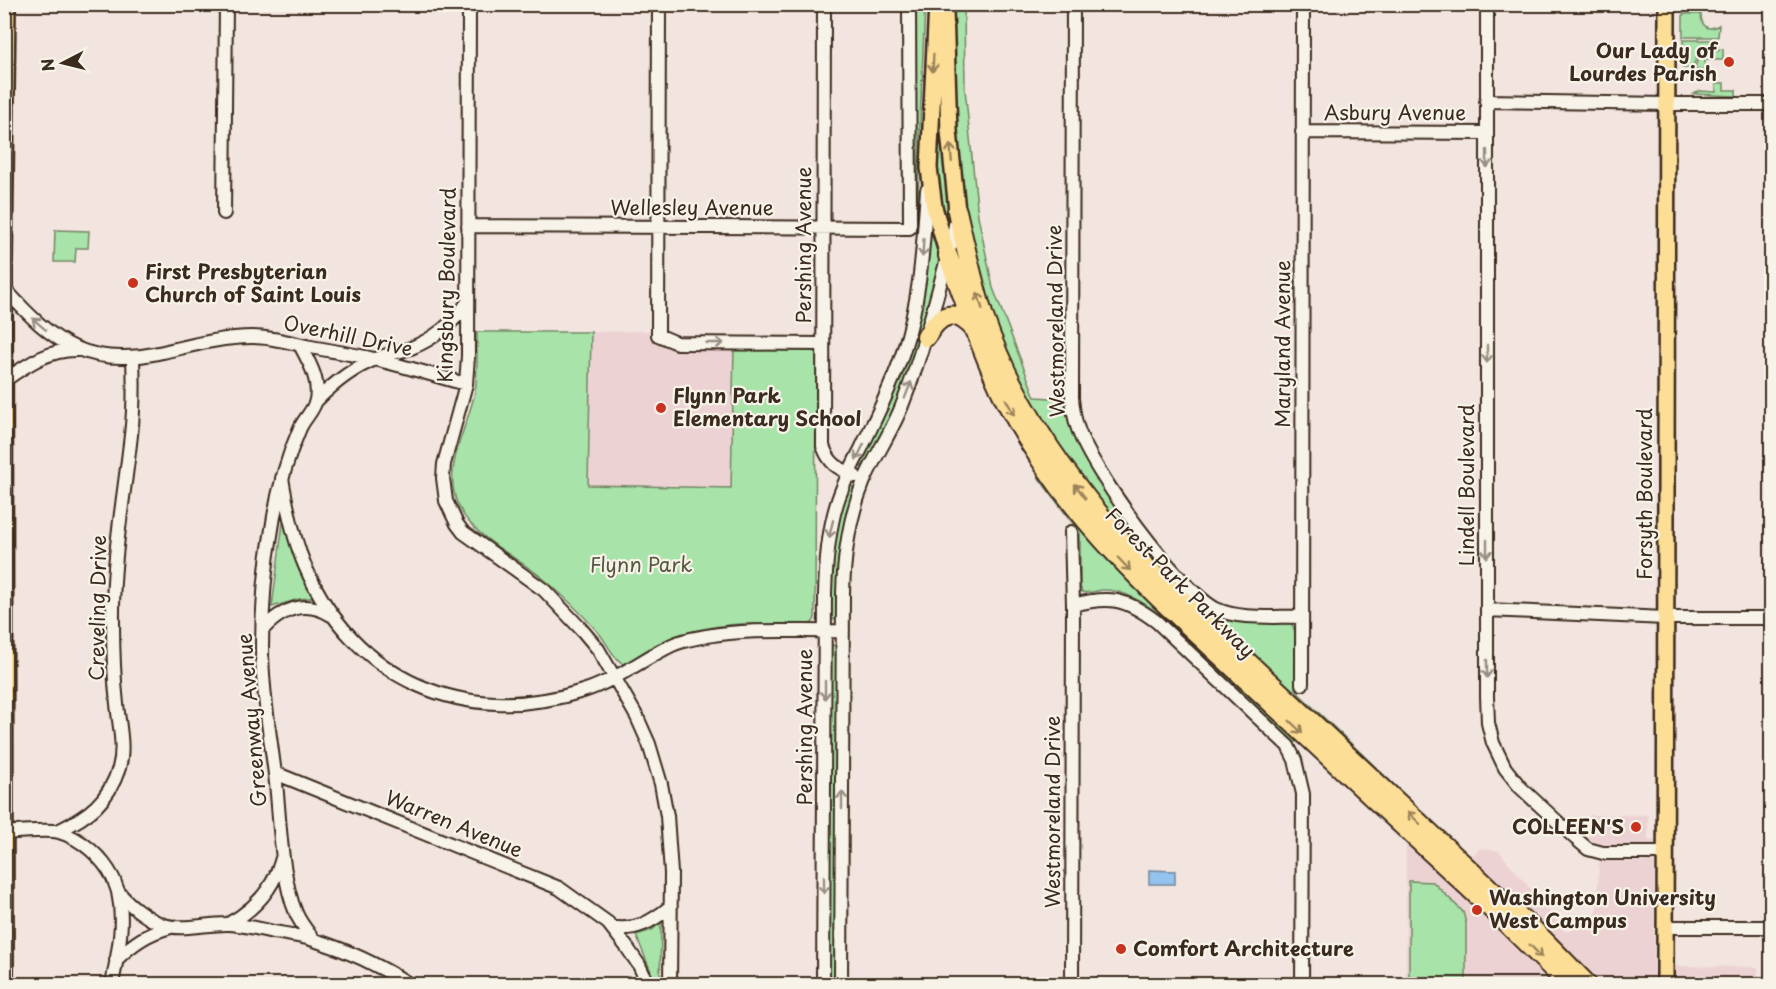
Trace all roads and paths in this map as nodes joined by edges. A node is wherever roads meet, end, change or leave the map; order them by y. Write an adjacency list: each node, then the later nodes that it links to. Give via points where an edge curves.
1 (7, 4): 21 (main road)
2 (226, 4): 20 (street)
3 (469, 4): 22 (street, Kingsbury Boulevard)
4 (659, 4): 23 (street)
5 (824, 4): 24 (street, Pershing Avenue)
6 (909, 4): 24 (street, Wellesley Avenue, via 910,226)
7 (937, 4): 18 (main road, Forest Park Parkway, one-way to 18)
8 (945, 4): 19 (main road, Forest Park Parkway, one-way to 8, via 949,131)
9 (1074, 4): 46 (street, Westmoreland Drive, via 1072,398 1078,429 1129,514 1202,600 1218,610 1240,615)
10 (1303, 4): 16 (street, Maryland Avenue)
11 (1487, 4): 13 (street, Lindell Boulevard)
12 (1666, 4): 14 (main road, Forsyth Boulevard)
13 (1486, 101): 14 (street, Asbury Avenue); 17 (street, Lindell Boulevard)
14 (1666, 104): 15 (street, Asbury Avenue); 47 (main road, Forsyth Boulevard)
15 (1772, 104)
16 (1302, 132): 17 (street, Asbury Avenue); 46 (street, Maryland Avenue)
17 (1487, 133): 44 (street, Lindell Boulevard, one-way to 44)
18 (929, 168): 26 (main road, Forest Park Parkway, via 934,207); 39 (street, Pershing Avenue, one-way to 39, via 921,276 912,323 885,400)
19 (957, 211): 26 (street, Pershing Avenue); 59 (highway, Forest Park Parkway, one-way to 19, via 1148,569 1097,513 1052,453 1003,363 972,279)
20 (225, 213)
21 (5, 222): 25 (main road)
22 (468, 226): 23 (street, Wellesley Avenue); 28 (street, Kingsbury Boulevard)
23 (659, 227): 24 (street, Wellesley Avenue); 31 (street, one-way to 31, via 658,335 677,343)
24 (824, 228): 31 (street, Pershing Avenue)
25 (5, 256): 27 (main road)
26 (948, 256): 29 (highway, Forest Park Parkway); 30 (street, Pershing Avenue)
27 (5, 290): 33 (street, Overhill Drive, one-way to 27, via 42,327); 36 (main road)
28 (468, 302): 35 (street, Greenway Avenue, via 425,341); 37 (street, Kingsbury Boulevard)
29 (975, 330): 30 (highway, via 963,319 951,316 938,320); 59 (highway, Forest Park Parkway, one-way to 59, via 1020,427 1051,478 1091,529 1161,600)
30 (926, 337): 41 (street, Pershing Avenue, one-way to 30, via 902,407)
31 (823, 344): 39 (street, Pershing Avenue, via 823,446 831,462)
32 (300, 345): 34 (street, Overhill Drive, via 254,337 232,338); 35 (street, Overhill Drive); 38 (street, via 312,368)
33 (80, 350): 34 (street, Overhill Drive, via 111,358); 36 (street, Overhill Drive, via 42,357)
34 (133, 358): 55 (street, Creveling Drive, via 132,433 118,532 113,621 120,765 103,801 78,822)
35 (374, 359): 37 (street, Overhill Drive); 38 (street, Greenway Avenue, via 334,383)
36 (5, 380): 56 (main road)
37 (466, 384): 52 (street, Kingsbury Boulevard, via 444,464 444,489 450,513 464,532 544,590 598,649)
38 (316, 401): 40 (street, Greenway Avenue, via 301,425)
39 (849, 473): 41 (street, Pershing Avenue); 51 (street, Pershing Avenue, one-way to 51, via 829,539)
40 (282, 478): 45 (street, via 302,558); 49 (street, Greenway Avenue, via 272,529)
41 (864, 480): 50 (street, Pershing Avenue, via 847,543)
42 (1071, 532): 43 (street, Westmoreland Drive)
43 (1074, 604): 76 (street, Westmoreland Drive); 77 (street, via 1109,599 1139,609 1288,746 1303,794)
44 (1487, 610): 47 (street); 58 (street, Lindell Boulevard, one-way to 58, via 1488,723 1505,768 1520,787 1582,844 1596,852)
45 (332, 616): 49 (street, via 315,608 298,608 280,614); 52 (street, via 363,649 396,673 421,688 473,702 549,699)
46 (1302, 617): 53 (street, Maryland Avenue)
47 (1665, 618): 48 (street); 58 (main road, Forsyth Boulevard)
48 (1772, 618)
49 (263, 629): 54 (street, Greenway Avenue, via 265,696)
50 (843, 631): 51 (street); 75 (street, Pershing Avenue, one-way to 50)
51 (825, 632): 52 (street, via 706,636 673,644); 74 (street, Pershing Avenue, one-way to 74)
52 (615, 678): 61 (street, Kingsbury Boulevard, via 649,744 661,784 667,816)
53 (1302, 684)
54 (275, 773): 57 (street, Greenway Avenue); 64 (street, Warren Avenue, via 559,888)
55 (58, 831): 56 (street); 60 (street, via 94,852)
56 (5, 833): 69 (main road)
57 (283, 852): 62 (street, Greenway Avenue, via 265,894 253,908); 67 (street, Greenway Avenue, via 290,895 301,924)
58 (1665, 854): 65 (main road, Forsyth Boulevard)
59 (1467, 877): 78 (highway, Forest Park Parkway, one-way to 78); 79 (highway, Forest Park Parkway, via 1533,929)
60 (118, 891): 63 (street, via 158,924); 68 (street, via 122,915)
61 (670, 907): 64 (street, via 645,924 626,929); 73 (street, Kingsbury Boulevard)
62 (228, 924): 63 (street); 67 (street)
63 (171, 927): 68 (street, via 140,939)
64 (611, 927): 72 (street, Warren Avenue)
65 (1665, 927): 66 (street); 80 (main road, Forsyth Boulevard)
66 (1772, 927)
67 (314, 940): 71 (street)
68 (116, 960): 70 (street)
69 (5, 984)
70 (112, 984)
71 (409, 984)
72 (648, 984)
73 (670, 984)
74 (823, 984)
75 (841, 984)
76 (1072, 984)
77 (1302, 984)
78 (1568, 984)
79 (1587, 984)
80 (1665, 984)

